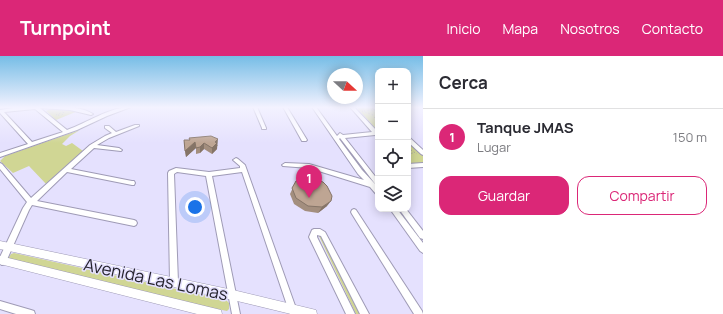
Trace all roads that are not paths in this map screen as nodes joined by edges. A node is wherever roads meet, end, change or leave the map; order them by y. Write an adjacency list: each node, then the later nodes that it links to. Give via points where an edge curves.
1 (8, 119): 19 (street)
2 (50, 119): 12 (street)
3 (96, 119): 12 (street)
4 (260, 119): 11 (street)
5 (292, 119): 17 (street)
6 (324, 119): 16 (street)
7 (326, 119): 16 (street)
8 (363, 119): 13 (street)
9 (137, 126): 14 (street)
10 (107, 127): 14 (street)
11 (264, 128)
12 (66, 132): 19 (street)
13 (375, 132)
14 (116, 134): 20 (street)
15 (375, 134): 16 (street)
16 (339, 137): 33 (street, via 360,172)
17 (304, 140)
18 (409, 140): 22 (street)
19 (31, 144): 23 (street)
20 (92, 146): 21 (street); 29 (street)
21 (119, 150)
22 (422, 154)
23 (0, 155)
24 (236, 160): 30 (street, via 242,165)
25 (423, 164): 28 (street)
26 (0, 165): 35 (street)
27 (285, 165): 34 (street, via 314,167)
28 (411, 166)
29 (66, 170): 32 (street); 35 (street)
30 (243, 170): 31 (street); 47 (street)
31 (209, 174): 44 (street, via 179,170 172,171 170,175); 45 (street)
32 (132, 183)
33 (375, 184)
34 (375, 185)
35 (31, 202): 39 (street); 41 (street)
36 (354, 212): 54 (street)
37 (395, 212): 42 (street)
38 (404, 212): 40 (street)
39 (134, 223)
40 (423, 236)
41 (4, 246): 43 (street); 44 (main road, Avenida Las Lomas)
42 (423, 249)
43 (1, 261): 49 (main road, Avenida Las Lomas)
44 (174, 282): 45 (main road, Avenida Las Lomas)
45 (233, 295): 47 (main road, Avenida Las Lomas); 50 (street)
46 (0, 305): 48 (street)
47 (293, 312): 51 (main road, Avenida Las Lomas)
48 (31, 314)
49 (217, 314)
50 (236, 314)
51 (312, 314)
52 (351, 314): 53 (street, via 314,237 314,232 323,234)
53 (364, 314)
54 (419, 314)

